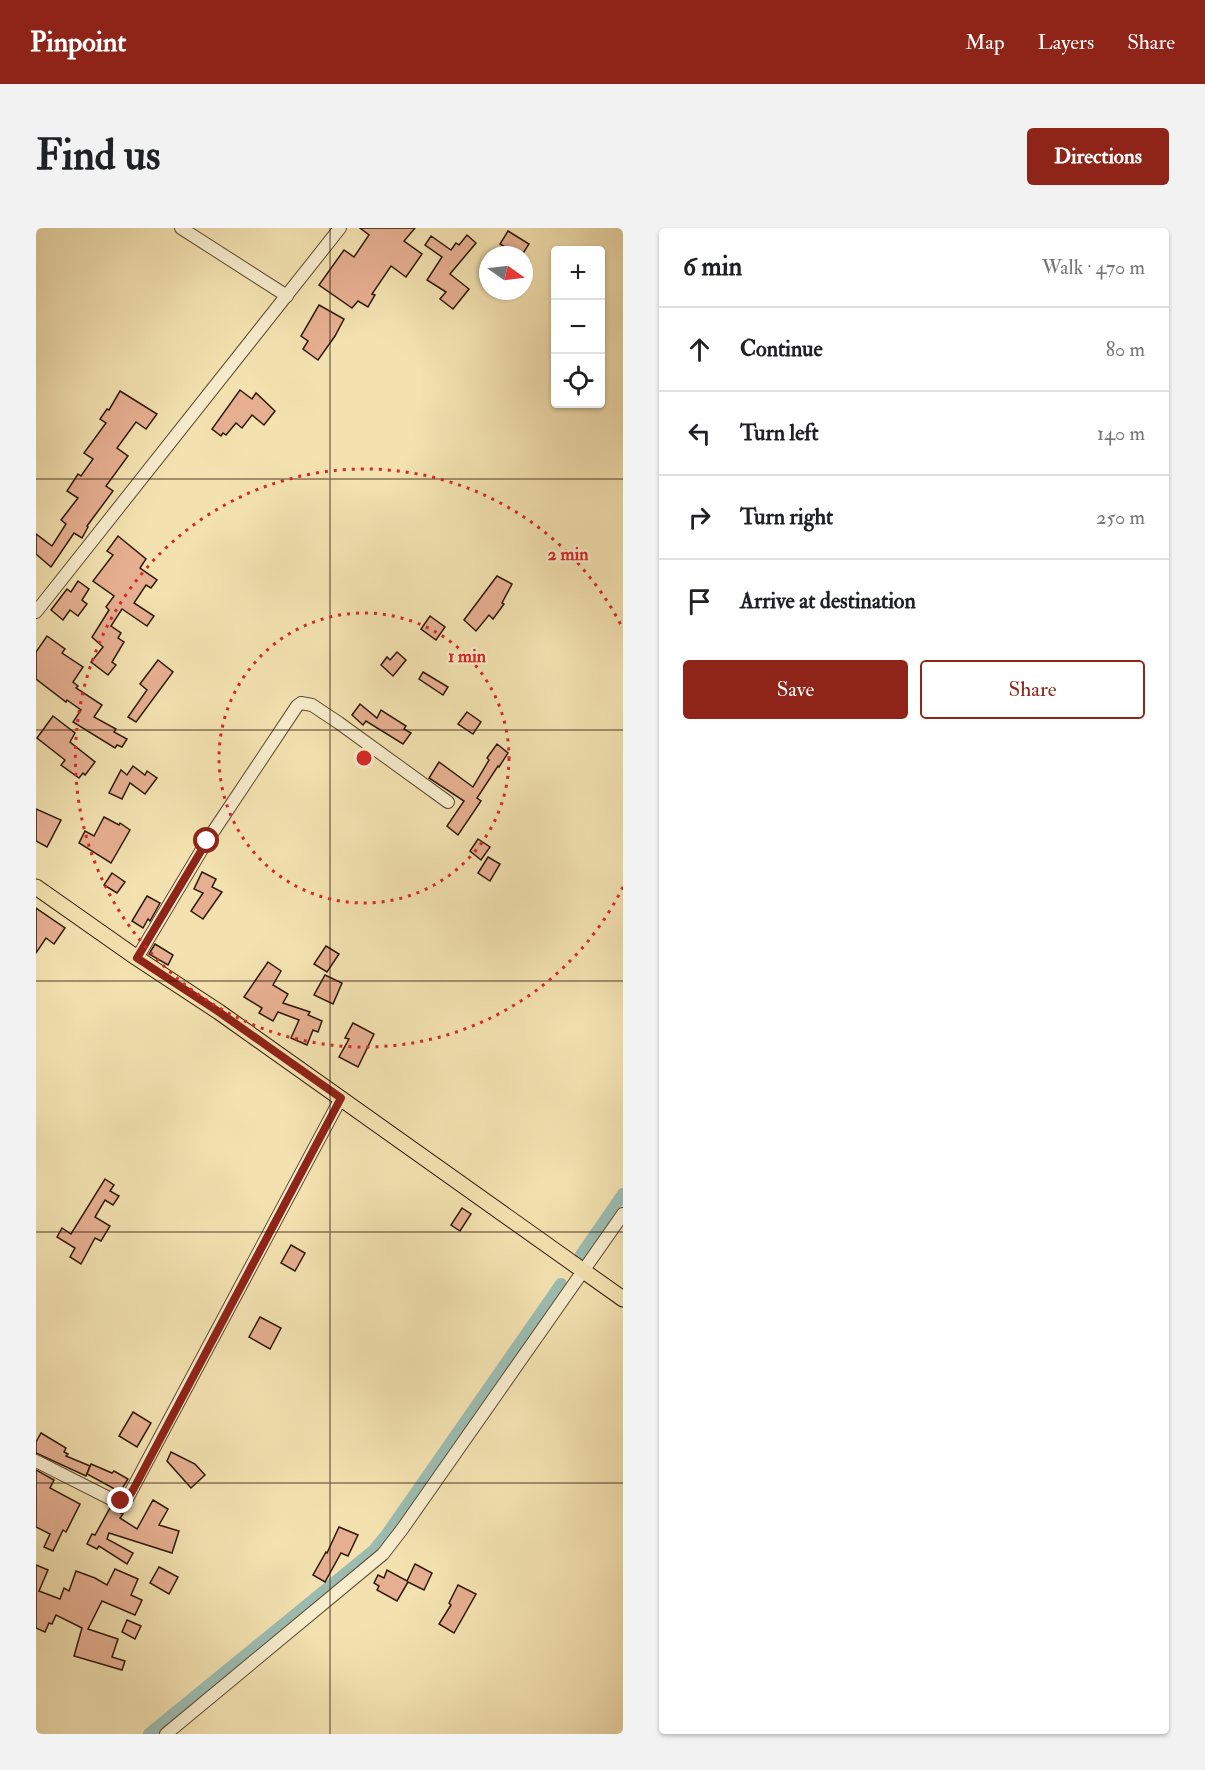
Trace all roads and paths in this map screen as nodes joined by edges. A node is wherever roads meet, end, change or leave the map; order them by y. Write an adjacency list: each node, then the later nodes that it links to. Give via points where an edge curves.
1 (181, 228): 3 (street)
2 (340, 228): 3 (street)
3 (287, 296): 4 (street)
4 (36, 612)
5 (448, 802): 7 (street, via 339,723 312,705 301,703 207,841)
6 (36, 886): 7 (main road)
7 (137, 958): 8 (main road)
8 (341, 1098): 10 (main road); 12 (street, via 127,1499 111,1499)
9 (623, 1214): 10 (street)
10 (584, 1271): 11 (main road); 13 (street, via 383,1554)
11 (623, 1299)
12 (36, 1461)
13 (166, 1734)

